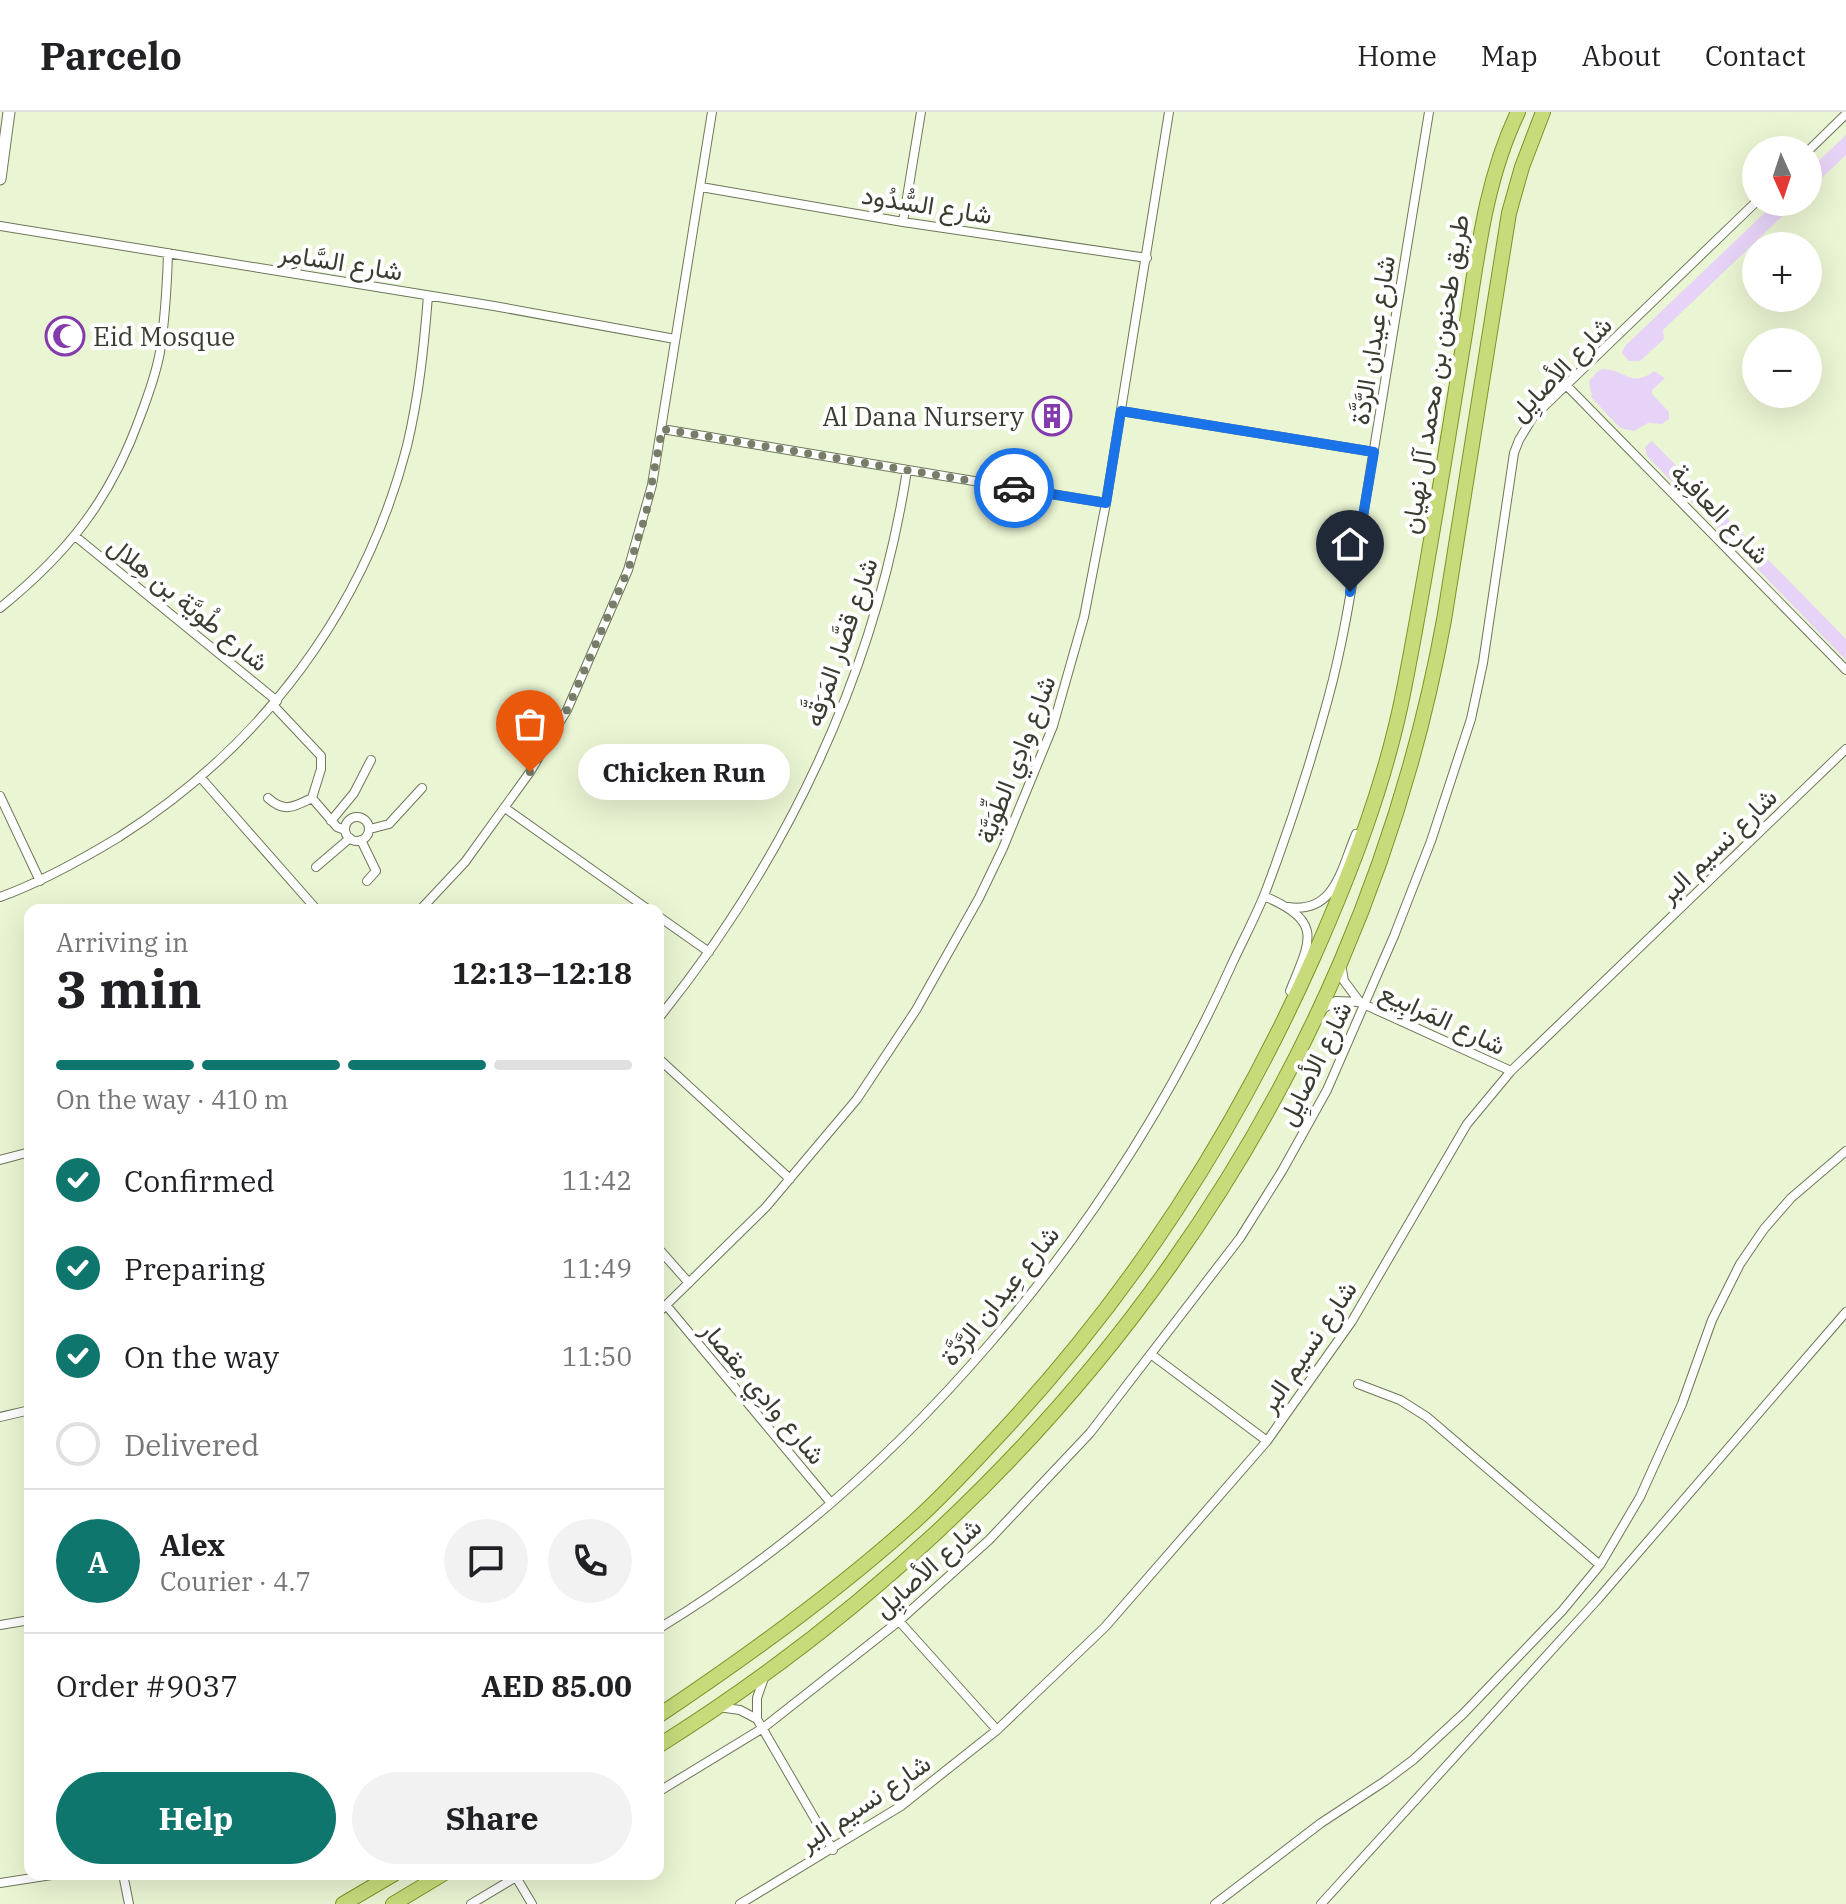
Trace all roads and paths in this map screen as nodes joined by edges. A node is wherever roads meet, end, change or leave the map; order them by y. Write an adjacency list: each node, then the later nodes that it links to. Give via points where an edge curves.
1 (712, 112): 11 (street)
2 (921, 112): 13 (street)
3 (1169, 112): 16 (street, شارع وادِي الطِّوَيَّة)
4 (1429, 112): 22 (street, شارع عِيدان الرَّدَّة)
5 (1518, 112): 33 (main road, طريق طحنون بن محمد آل نهيان, via 1485,212 1405,686)
6 (1543, 112): 53 (main road, طريق طحنون بن محمد آل نهيان, via 1509,213 1433,677 1391,836)
7 (1846, 114): 9 (street)
8 (6, 119): 10 (street)
9 (1822, 137)
10 (0, 179)
11 (701, 187): 13 (street, شارع السُّدُود); 18 (street)
12 (1742, 216): 19 (street, شارع الأصايِل)
13 (903, 222): 16 (street, شارع السُّدُود)
14 (0, 226): 15 (street, شارع السَّامِر)
15 (168, 253): 17 (street, شارع السَّامِر); 25 (street, via 160,355 145,404 126,457)
16 (1147, 258): 20 (street, شارع وادِي الطِّوَيَّة)
17 (428, 296): 18 (street, شارع السَّامِر); 28 (street, via 417,398 393,491 356,580)
18 (675, 339): 21 (street)
19 (1567, 386): 27 (street, شارع العافِية); 54 (street, شارع الأصايِل, via 1533,417 1514,453 1471,719 1431,841)
20 (1121, 411): 22 (street); 24 (street, شارع وادِي الطِّوَيَّة)
21 (662, 429): 23 (street); 37 (street, via 646,514 628,570 567,710)
22 (1374, 452): 45 (street, شارع عِيدان الرَّدَّة, via 1329,696)
23 (907, 470): 24 (street); 52 (street, شارع قصَّار المَرَقَّه, via 880,597 836,722 774,849)
24 (1106, 503): 63 (street, شارع وادِي الطِّوَيَّة, via 1070,670 1003,848 916,1010 857,1099)
25 (75, 536): 26 (street); 28 (street, شارع طُويَّة بن هِلال)
26 (0, 608)
27 (1846, 670)
28 (275, 703): 31 (street); 36 (street, شارع طُويَّة بن هِلال, via 321,756)
29 (1846, 749): 59 (street, شارع نسيم البر)
30 (371, 760): 38 (street)
31 (201, 778): 43 (street, via 163,809); 47 (street)
32 (422, 788): 39 (street, via 389,824)
33 (1377, 795): 50 (street, via 1327,897 1307,908); 57 (main road, طريق طحنون بن محمد آل نهيان)
34 (0, 796): 43 (street)
35 (268, 798): 36 (street, via 283,809)
36 (312, 798): 38 (street)
37 (505, 808): 48 (street); 49 (street)
38 (331, 821): 40 (street)
39 (370, 829): 40 (street, via 365,820 353,818 347,822); 41 (street)
40 (347, 834): 41 (street); 42 (street)
41 (361, 840): 44 (street, via 376,871)
42 (316, 867)
43 (40, 881): 46 (street)
44 (367, 881)
45 (1264, 896): 50 (street); 73 (street, شارع عِيدان الرَّدَّة, via 1172,1084 1081,1227 965,1370)
46 (0, 897)
47 (312, 904)
48 (426, 904)
49 (641, 904)
50 (1288, 907): 57 (street, via 1302,919 1308,947)
51 (664, 920): 52 (street)
52 (709, 952): 55 (street, شارع قصَّار المَرَقَّه)
53 (1341, 964): 54 (street, شارع المَرابِيع, via 1344,981); 56 (main road, طريق طحنون بن محمد آل نهيان)
54 (1362, 1003): 56 (street, شارع المَرابِيع, via 1336,1001); 59 (street, شارع المَرابِيع); 68 (street, شارع الأصايِل, via 1327,1090 1282,1171 1240,1238)
55 (664, 1011)
56 (1318, 1013): 79 (main road, طريق طحنون بن محمد آل نهيان, via 1199,1227 1059,1407 878,1587)
57 (1284, 1023): 81 (main road, طريق طحنون بن محمد آل نهيان, via 1214,1154 1162,1233 1039,1393 919,1517 852,1576)
58 (664, 1064): 63 (street)
59 (1511, 1071): 72 (street, شارع نسيم البر, via 1467,1124 1352,1321)
60 (1846, 1151): 74 (street, via 1791,1198 1740,1264 1712,1320 1655,1467)
61 (24, 1154): 62 (street)
62 (0, 1160)
63 (790, 1179): 65 (street, شارع وادِي الطِّوَيَّة)
64 (664, 1255): 65 (street)
65 (689, 1283): 66 (street, شارع وادِي الطِّوَيَّة)
66 (666, 1305): 73 (street, شارع وادِي مِقصار)
67 (1846, 1312): 101 (street, via 1598,1599)
68 (1152, 1355): 72 (street); 76 (street, شارع الأصايِل, via 1068,1458 989,1540)
69 (1358, 1384): 74 (street, via 1427,1417)
70 (24, 1411): 71 (street)
71 (0, 1417)
72 (1267, 1441): 83 (street, شارع نسيم البر, via 1105,1627)
73 (831, 1503): 78 (street, شارع عِيدان الرَّدَّة, via 762,1559)
74 (1600, 1565): 100 (street, via 1539,1636 1427,1747)
75 (24, 1621): 77 (street)
76 (899, 1621): 82 (street, شارع الأصايِل); 83 (street)
77 (0, 1625)
78 (664, 1625)
79 (765, 1675): 80 (main road, طريق طحنون بن محمد آل نهيان); 82 (street, via 757,1698)
80 (718, 1707): 82 (street, via 740,1710); 84 (main road, طريق طحنون بن محمد آل نهيان)
81 (664, 1712)
82 (760, 1724): 85 (street, شارع الأصايِل); 86 (street)
83 (997, 1730): 86 (street, شارع نسيم البر, via 901,1806)
84 (664, 1742)
85 (664, 1788)
86 (833, 1850): 99 (street, شارع نسيم البر)
87 (24, 1879): 93 (street)
88 (124, 1880): 94 (street)
89 (384, 1880): 95 (main road)
90 (433, 1880): 96 (main road)
91 (511, 1880): 97 (street)
92 (520, 1880): 98 (street)
93 (0, 1883)
94 (129, 1904)
95 (343, 1904)
96 (393, 1904)
97 (471, 1904)
98 (532, 1904)
99 (740, 1904)
100 (1215, 1904)
101 (1321, 1904)

